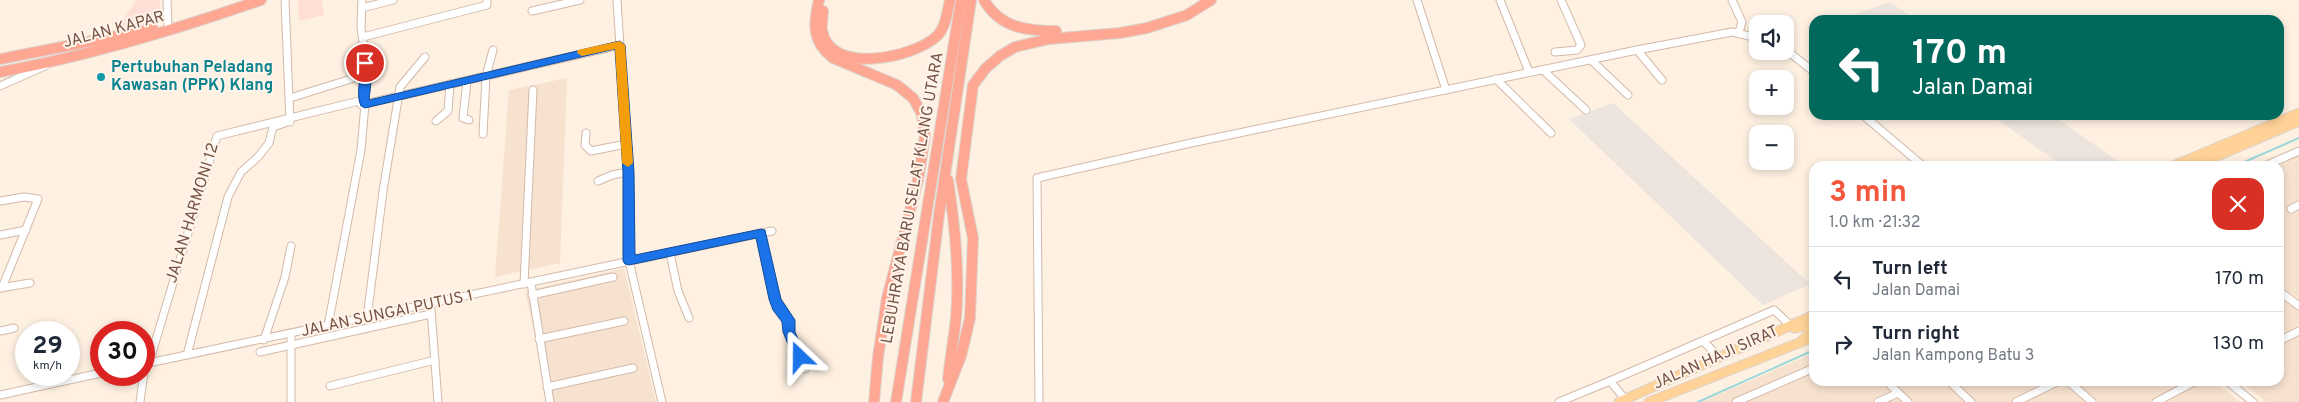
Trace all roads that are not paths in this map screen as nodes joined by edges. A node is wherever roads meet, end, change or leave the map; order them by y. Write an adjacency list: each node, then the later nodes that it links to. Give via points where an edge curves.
1 (167, 0): 24 (street)
2 (250, 0): 24 (highway, JALAN KAPAR)
3 (262, 0): 36 (highway, JALAN KAPAR, via 153,36)
4 (285, 0): 53 (street)
5 (362, 0): 22 (street)
6 (393, 0): 22 (street)
7 (488, 0): 27 (street, via 487,5)
8 (580, 0): 23 (street)
9 (617, 0): 28 (street)
10 (819, 0): 144 (highway, via 813,26 816,40 825,53 897,85 913,98 922,114 925,136 921,162 887,298)
11 (826, 0): 12 (highway, via 820,21 823,37 847,56 873,60 896,58 938,35 945,23)
12 (950, 0)
13 (961, 0): 145 (highway, LEBUHRAYA BARU SELAT KLANG UTARA, via 950,85 915,273)
14 (971, 0): 74 (highway, LEBUHRAYA BARU SELAT KLANG UTARA)
15 (984, 0): 16 (highway, via 996,18 1007,24 1060,32 1141,25 1172,16)
16 (1202, 0)
17 (1211, 0): 137 (highway, via 1175,19 1143,29 1027,42 999,55 980,74 973,85 961,178 973,238 970,318 961,356)
18 (1417, 0): 50 (street)
19 (1500, 0): 40 (street)
20 (1561, 0): 31 (street, via 1581,45 1577,50)
21 (1732, 0): 25 (street, via 1742,22)
22 (362, 8): 27 (street)
23 (532, 11)
24 (168, 25): 34 (highway, JALAN KAPAR)
25 (1739, 32): 26 (street); 30 (street)
26 (1749, 35)
27 (363, 37): 41 (street)
28 (620, 45): 42 (street); 67 (street)
29 (494, 50): 42 (street)
30 (1637, 50): 35 (street); 45 (street)
31 (1554, 52)
32 (1794, 56): 37 (street)
33 (425, 58): 52 (street, via 403,81)
34 (0, 59)
35 (1591, 60): 38 (street); 51 (street)
36 (58, 61): 39 (highway, JALAN KAPAR); 44 (street)
37 (1809, 68)
38 (1543, 70): 40 (street); 55 (street)
39 (0, 72): 44 (street, via 15,74)
40 (1529, 72): 43 (street)
41 (367, 74): 53 (street); 54 (street)
42 (486, 76): 46 (street); 66 (street)
43 (1496, 79): 50 (street); 65 (street)
44 (18, 80): 48 (street)
45 (1662, 80)
46 (467, 81): 47 (street); 59 (street, via 464,118)
47 (450, 84): 52 (street); 62 (street, via 448,113)
48 (0, 86)
49 (533, 90): 88 (street)
50 (1446, 90): 147 (street, via 1037,178)
51 (1628, 95)
52 (398, 96): 54 (street); 96 (street)
53 (290, 98): 58 (street)
54 (364, 102): 58 (street); 100 (street, via 361,150)
55 (1586, 110)
56 (2299, 113): 57 (main road)
57 (2284, 119)
58 (290, 120): 106 (street, JALAN HARMONI 12, via 217,136); 117 (street, via 273,127 269,143 241,172 228,197)
59 (469, 120)
60 (1869, 120): 69 (street)
61 (2282, 120): 70 (main road)
62 (436, 121)
63 (2299, 121): 71 (main road)
64 (586, 133): 67 (street, via 586,145 591,151)
65 (1551, 133)
66 (483, 134)
67 (626, 144): 73 (street)
68 (2299, 151): 72 (street)
69 (1917, 161)
70 (2186, 161)
71 (2206, 161)
72 (2276, 161)
73 (628, 172): 75 (street); 85 (street)
74 (947, 172): 137 (highway, via 957,291); 146 (highway, LEBUHRAYA BARU SELAT KLANG UTARA)
75 (598, 181)
76 (0, 201): 79 (street, via 24,197 38,199)
77 (2299, 205): 78 (street)
78 (2291, 209)
79 (26, 230): 82 (street); 89 (street)
80 (772, 230): 81 (street, JALAN SUNGAI PUTUS 1)
81 (761, 233): 84 (street, JALAN SUNGAI PUTUS 1); 122 (street, via 775,299 788,320 789,332)
82 (0, 235)
83 (291, 246): 112 (street, via 285,277)
84 (670, 253): 85 (street, JALAN SUNGAI PUTUS 1); 97 (street)
85 (629, 261): 88 (street, JALAN SUNGAI PUTUS 1); 143 (street)
86 (613, 277): 90 (street)
87 (30, 283): 89 (street)
88 (527, 283): 90 (street); 92 (street, JALAN SUNGAI PUTUS 1)
89 (1, 288)
90 (532, 295): 109 (street)
91 (2284, 296): 93 (street)
92 (431, 304): 94 (street); 96 (street, JALAN SUNGAI PUTUS 1)
93 (2299, 306)
94 (431, 314): 114 (street); 119 (street)
95 (1809, 317): 99 (main road, JALAN HAJI SIRAT)
96 (367, 318): 100 (street, JALAN SUNGAI PUTUS 1)
97 (688, 318)
98 (624, 321): 109 (street)
99 (1790, 325): 108 (main road, JALAN HAJI SIRAT); 113 (street, via 1774,310)
100 (328, 326): 107 (street, JALAN SUNGAI PUTUS 1)
101 (14, 328): 103 (street)
102 (1809, 328): 108 (main road, via 1798,327)
103 (0, 331)
104 (2299, 331): 110 (street)
105 (1809, 332): 115 (main road)
106 (155, 334)
107 (291, 334): 112 (street, JALAN SUNGAI PUTUS 1); 114 (street)
108 (1762, 337): 118 (main road, JALAN HAJI SIRAT)
109 (539, 338): 134 (street)
110 (2284, 338)
111 (1809, 339): 115 (main road, JALAN HAJI SIRAT)
112 (264, 340): 117 (street, JALAN SUNGAI PUTUS 1)
113 (1703, 340): 118 (street); 125 (street)
114 (291, 345): 116 (street); 140 (street)
115 (1790, 347): 149 (main road, JALAN HAJI SIRAT)
116 (260, 352)
117 (187, 355): 120 (street, JALAN SUNGAI PUTUS 1)
118 (1718, 356): 138 (main road, JALAN HAJI SIRAT)
119 (435, 360): 127 (street); 141 (street)
120 (155, 361)
121 (633, 368): 134 (street)
122 (805, 370)
123 (1809, 370): 150 (street)
124 (90, 376): 136 (street)
125 (1610, 381): 138 (street); 148 (street)
126 (142, 386): 139 (street)
127 (330, 386)
128 (1891, 386): 135 (street)
129 (1954, 386): 153 (street)
130 (2048, 386): 154 (street)
131 (2074, 386): 155 (street)
132 (2186, 386): 156 (street)
133 (2233, 386): 157 (street)
134 (547, 387): 142 (street)
135 (1898, 393): 151 (street); 152 (street)
136 (0, 396)
137 (944, 397)
138 (1622, 401)
139 (140, 402)
140 (291, 402)
141 (438, 402)
142 (550, 402)
143 (662, 402)
144 (874, 402)
145 (896, 402)
146 (916, 402)
147 (1039, 402)
148 (1560, 402)
149 (1649, 402)
150 (1736, 402)
151 (1878, 402)
152 (1908, 402)
153 (1971, 402)
154 (2016, 402)
155 (2092, 402)
156 (2156, 402)
157 (2253, 402)

